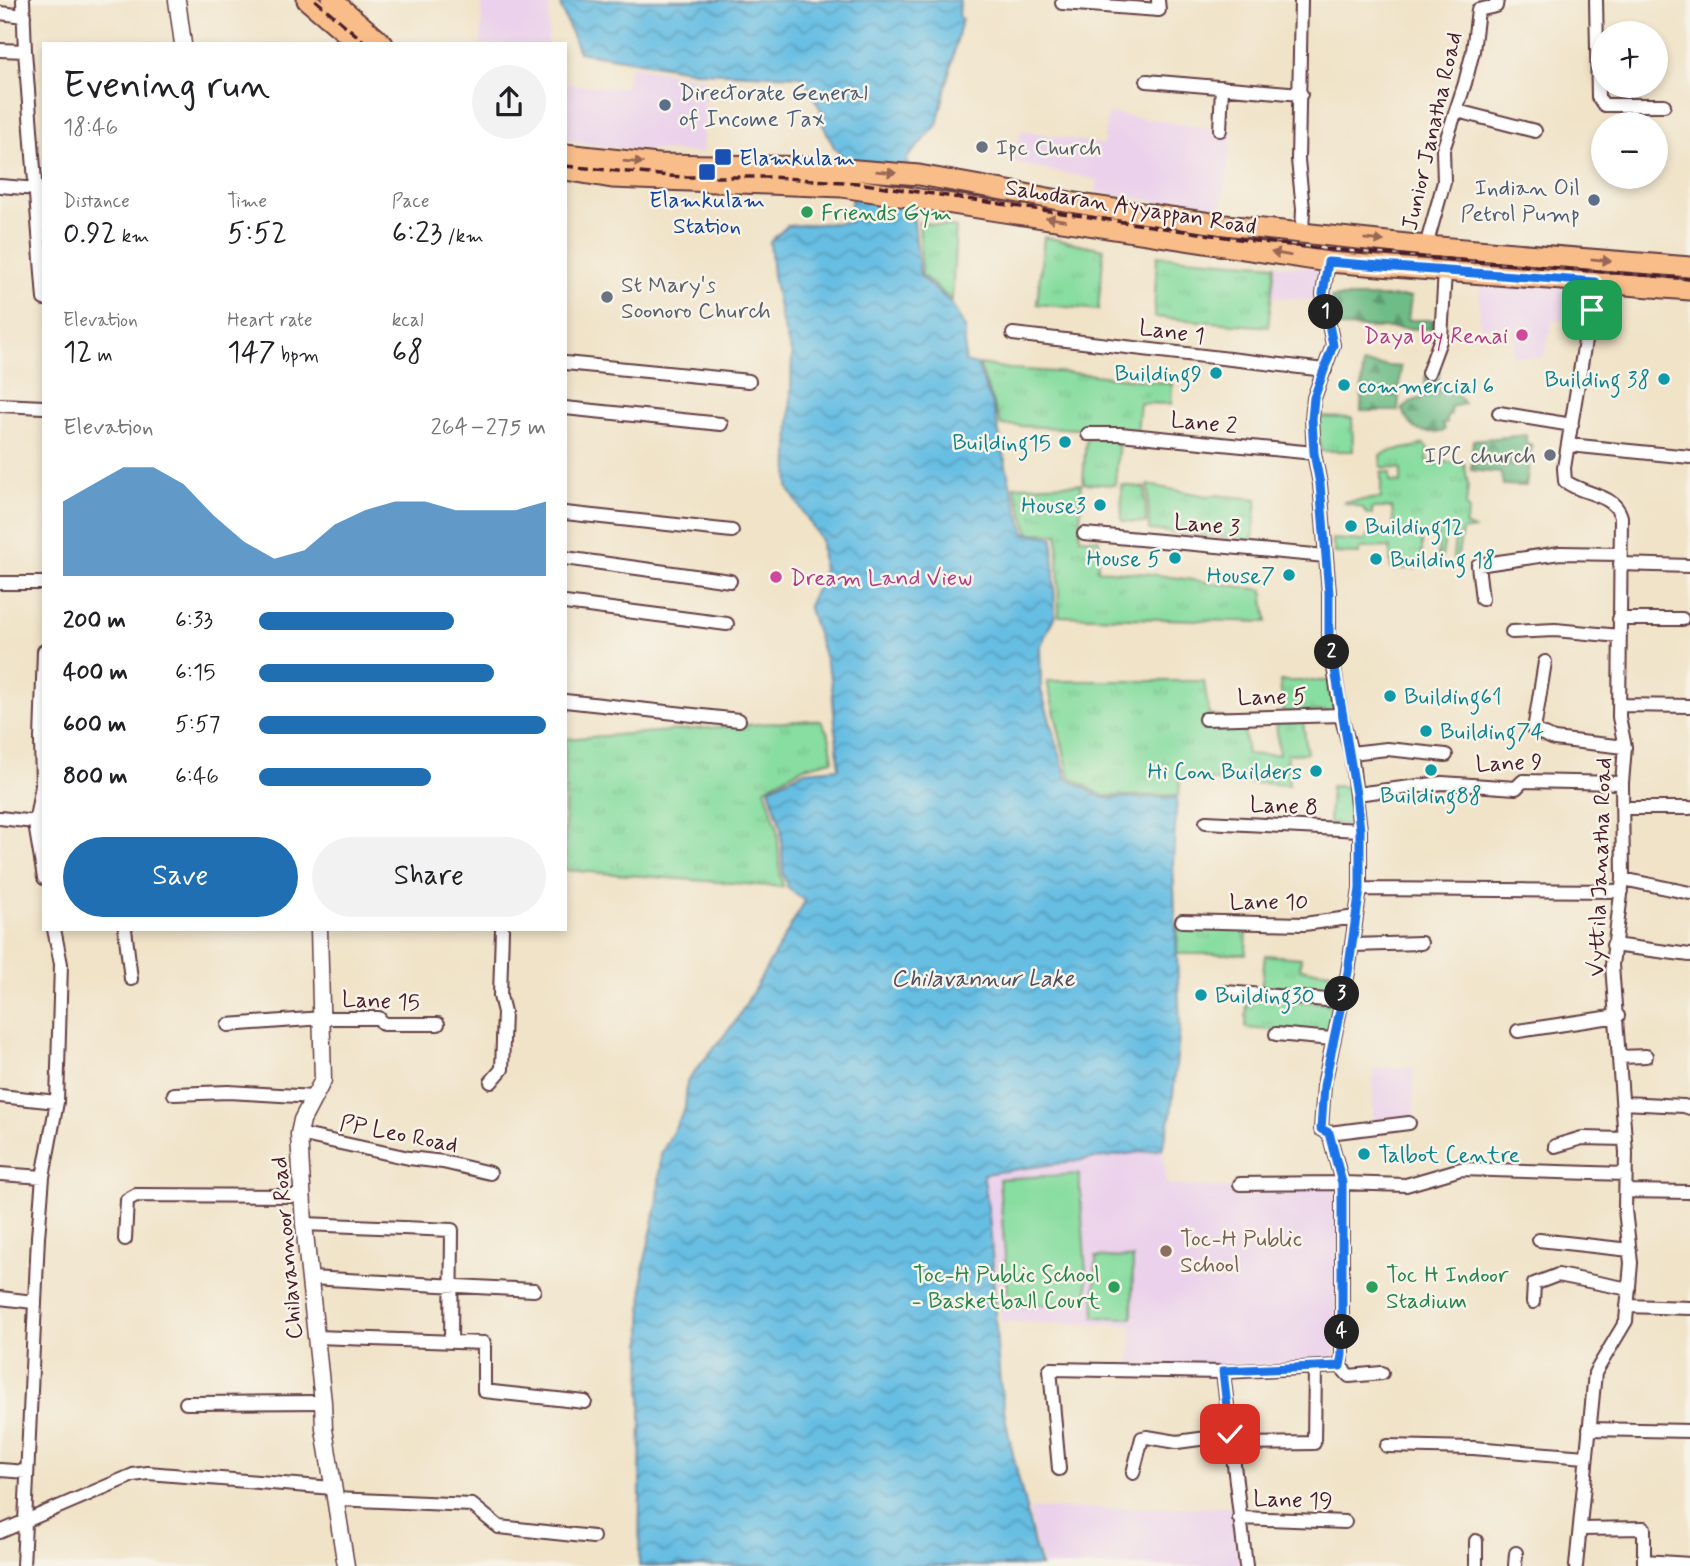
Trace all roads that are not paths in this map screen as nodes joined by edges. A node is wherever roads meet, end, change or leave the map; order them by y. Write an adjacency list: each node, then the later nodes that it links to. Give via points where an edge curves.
1 (23, 0): 11 (street)
2 (177, 0): 12 (street)
3 (307, 0): 13 (main road)
4 (332, 0): 14 (main road)
5 (1158, 0): 9 (street, via 1159,10)
6 (1301, 0): 19 (street)
7 (1497, 0): 21 (street, Junior Janatha Road, via 1496,6 1478,10)
8 (1596, 0): 20 (street, via 1598,97 1604,105)
9 (1062, 3)
10 (0, 13): 11 (street)
11 (24, 16): 16 (street)
12 (183, 42)
13 (357, 42)
14 (381, 42)
15 (0, 50): 16 (street)
16 (24, 51): 27 (street)
17 (1147, 81): 18 (street)
18 (1222, 87): 19 (street); 22 (street)
19 (1301, 94): 29 (street)
20 (1664, 105)
21 (1457, 111): 23 (street); 31 (street, Junior Janatha Road, via 1443,149 1444,182)
22 (1220, 130)
23 (1535, 131)
24 (567, 155): 28 (main road, Sahodaran Ayyappan Road, one-way to 28, via 658,164 853,169)
25 (567, 170): 30 (main road, Sahodaran Ayyappan Road, one-way to 25, via 842,187 612,178)
26 (0, 186): 27 (street)
27 (37, 189): 34 (street)
28 (1212, 223): 29 (main road, Sahodaran Ayyappan Road); 30 (main road)
29 (1302, 233): 31 (main road, Sahodaran Ayyappan Road, one-way to 31)
30 (1210, 243): 32 (main road, Sahodaran Ayyappan Road, one-way to 30)
31 (1426, 246): 33 (main road, Sahodaran Ayyappan Road, one-way to 33)
32 (1328, 262): 35 (main road, Sahodaran Ayyappan Road); 40 (street, via 1323,294 1333,345)
33 (1690, 267)
34 (42, 268)
35 (1445, 271): 36 (main road, Sahodaran Ayyappan Road); 41 (street, via 1441,338)
36 (1595, 282): 37 (main road, Sahodaran Ayyappan Road); 48 (street, Vyttila Janatha Road)
37 (1690, 290)
38 (1013, 334): 40 (street, Lane 1)
39 (567, 363): 42 (street)
40 (1325, 370): 51 (street, via 1314,398)
41 (1428, 373)
42 (750, 380)
43 (0, 405): 44 (street)
44 (42, 407)
45 (567, 408): 47 (street)
46 (1499, 413): 48 (street)
47 (721, 424)
48 (1572, 425): 50 (street, Vyttila Janatha Road)
49 (1088, 433): 51 (street, Lane 2)
50 (1569, 445): 52 (street); 58 (street, Vyttila Janatha Road, via 1565,481 1619,509)
51 (1314, 453): 56 (street)
52 (1690, 457)
53 (567, 513): 54 (street)
54 (732, 531)
55 (1084, 534): 56 (street, Lane 3)
56 (1326, 556): 75 (street, via 1329,634)
57 (567, 558): 60 (street)
58 (1620, 559): 59 (street); 63 (street, via 1560,553 1478,565); 65 (street, Vyttila Janatha Road)
59 (1690, 566)
60 (730, 581)
61 (0, 583): 62 (street)
62 (42, 583)
63 (1482, 598)
64 (567, 603): 67 (street)
65 (1619, 619): 66 (street); 69 (street, Vyttila Janatha Road)
66 (1682, 619)
67 (727, 624)
68 (1512, 632): 69 (street, via 1555,630)
69 (1620, 636): 72 (street, Vyttila Janatha Road)
70 (1545, 662): 78 (street, via 1534,730 1554,739)
71 (567, 701): 77 (street)
72 (1619, 705): 73 (street); 78 (street, Vyttila Janatha Road)
73 (1690, 706)
74 (42, 710): 82 (street)
75 (1341, 716): 76 (street, Lane 5); 79 (street)
76 (1205, 719)
77 (739, 720)
78 (1625, 747): 81 (street, Vyttila Janatha Road)
79 (1351, 753): 80 (street, via 1387,749); 84 (street)
80 (1446, 755)
81 (1622, 783): 84 (street, Lane 9, via 1522,781 1516,788 1442,783); 85 (street, Vyttila Janatha Road)
82 (42, 785)
83 (42, 785): 89 (street)
84 (1356, 794): 90 (street)
85 (1623, 808): 86 (street); 92 (street, Vyttila Janatha Road)
86 (1690, 808)
87 (0, 818): 89 (street)
88 (1206, 822): 90 (street, Lane 8)
89 (39, 824): 91 (street)
90 (1360, 830): 93 (street)
91 (42, 856)
92 (1622, 885): 93 (street, via 1532,891); 94 (street); 103 (street, Vyttila Janatha Road)
93 (1360, 889): 95 (street)
94 (1690, 893)
95 (1356, 917): 96 (street, Lane 10, via 1304,924); 102 (street)
96 (1182, 921)
97 (54, 931): 121 (street, via 61,964)
98 (125, 931): 105 (street)
99 (319, 931): 109 (street, Chilavannoor Road)
100 (502, 931): 117 (street, via 502,1069)
101 (1421, 943): 102 (street)
102 (1353, 945): 107 (street)
103 (1614, 945): 104 (street); 108 (street, Vyttila Janatha Road)
104 (1690, 956)
105 (131, 979)
106 (1225, 992): 107 (street)
107 (1340, 1001): 114 (street)
108 (1618, 1016): 112 (street); 116 (street, Vyttila Janatha Road)
109 (322, 1018): 110 (street, Lane 15); 111 (street, Lane 15); 120 (street, Chilavannoor Road, via 323,1080)
110 (228, 1024)
111 (438, 1024)
112 (1518, 1031)
113 (1276, 1034): 114 (street)
114 (1332, 1039): 125 (street, via 1321,1129)
115 (1646, 1056): 116 (street)
116 (1620, 1057): 122 (street, Vyttila Janatha Road)
117 (491, 1082)
118 (174, 1094): 120 (street)
119 (0, 1096): 121 (street)
120 (314, 1097): 126 (street, Chilavannoor Road)
121 (57, 1102): 132 (street)
122 (1623, 1103): 123 (street); 127 (street, Vyttila Janatha Road)
123 (1690, 1108)
124 (1409, 1123): 125 (street)
125 (1329, 1133): 133 (street)
126 (299, 1134): 129 (street, PP Leo Road); 137 (street, Chilavannoor Road)
127 (1625, 1139): 128 (street, via 1582,1138); 131 (street, Vyttila Janatha Road)
128 (1555, 1146)
129 (490, 1173)
130 (0, 1174): 132 (street)
131 (1626, 1174): 133 (street, via 1461,1169 1406,1185); 135 (street, Vyttila Janatha Road)
132 (43, 1177): 147 (street)
133 (1342, 1183): 134 (street); 153 (street)
134 (1240, 1184)
135 (1626, 1191): 136 (street); 141 (street, Vyttila Janatha Road)
136 (1690, 1192)
137 (302, 1196): 138 (street, Chilavannoor Road); 139 (street, via 135,1195 127,1200)
138 (304, 1224): 142 (street, Chilavannoor Road); 143 (street, via 452,1230)
139 (125, 1240)
140 (1539, 1240): 141 (street)
141 (1630, 1250): 144 (street, Vyttila Janatha Road)
142 (310, 1278): 143 (street); 151 (street, Chilavannoor Road)
143 (452, 1284): 145 (street); 152 (street)
144 (1629, 1289): 148 (street, via 1558,1275 1534,1284); 149 (street, Vyttila Janatha Road)
145 (534, 1290)
146 (0, 1298): 147 (street)
147 (33, 1302): 167 (street)
148 (1533, 1302)
149 (1627, 1306): 150 (street); 160 (street, Vyttila Janatha Road, via 1626,1321 1595,1373)
150 (1690, 1308)
151 (316, 1337): 152 (street); 157 (street, Chilavannoor Road)
152 (451, 1342): 158 (street, via 484,1343 484,1391)
153 (1340, 1366): 154 (street); 156 (street, via 1349,1376)
154 (1315, 1368): 155 (street); 162 (street, via 1314,1443)
155 (1223, 1371): 162 (street); 166 (street, via 1050,1369)
156 (1382, 1373)
157 (323, 1402): 159 (street); 169 (street, Chilavannoor Road)
158 (585, 1402)
159 (186, 1403)
160 (1589, 1429): 161 (street); 164 (street, Vyttila Janatha Road)
161 (1690, 1432)
162 (1232, 1439): 168 (street, via 1178,1442 1142,1438); 170 (street)
163 (1387, 1446): 164 (street)
164 (1586, 1457): 173 (street, Vyttila Janatha Road)
165 (0, 1469): 167 (street)
166 (1059, 1469)
167 (27, 1472): 171 (street)
168 (1132, 1473)
169 (334, 1494): 171 (street, via 148,1473 133,1475); 175 (street, via 472,1505 499,1527); 180 (street, Chilavannoor Road)
170 (1240, 1518): 172 (street, Lane 19); 181 (street)
171 (25, 1522): 174 (street); 179 (street)
172 (1345, 1522)
173 (1580, 1530): 177 (street, via 1644,1528); 183 (street, Vyttila Janatha Road)
174 (0, 1532)
175 (593, 1537)
176 (1476, 1541): 182 (street)
177 (1644, 1564): 178 (street)
178 (1690, 1564)
179 (23, 1566)
180 (346, 1566)
181 (1246, 1566)
182 (1476, 1566)
183 (1576, 1566)

